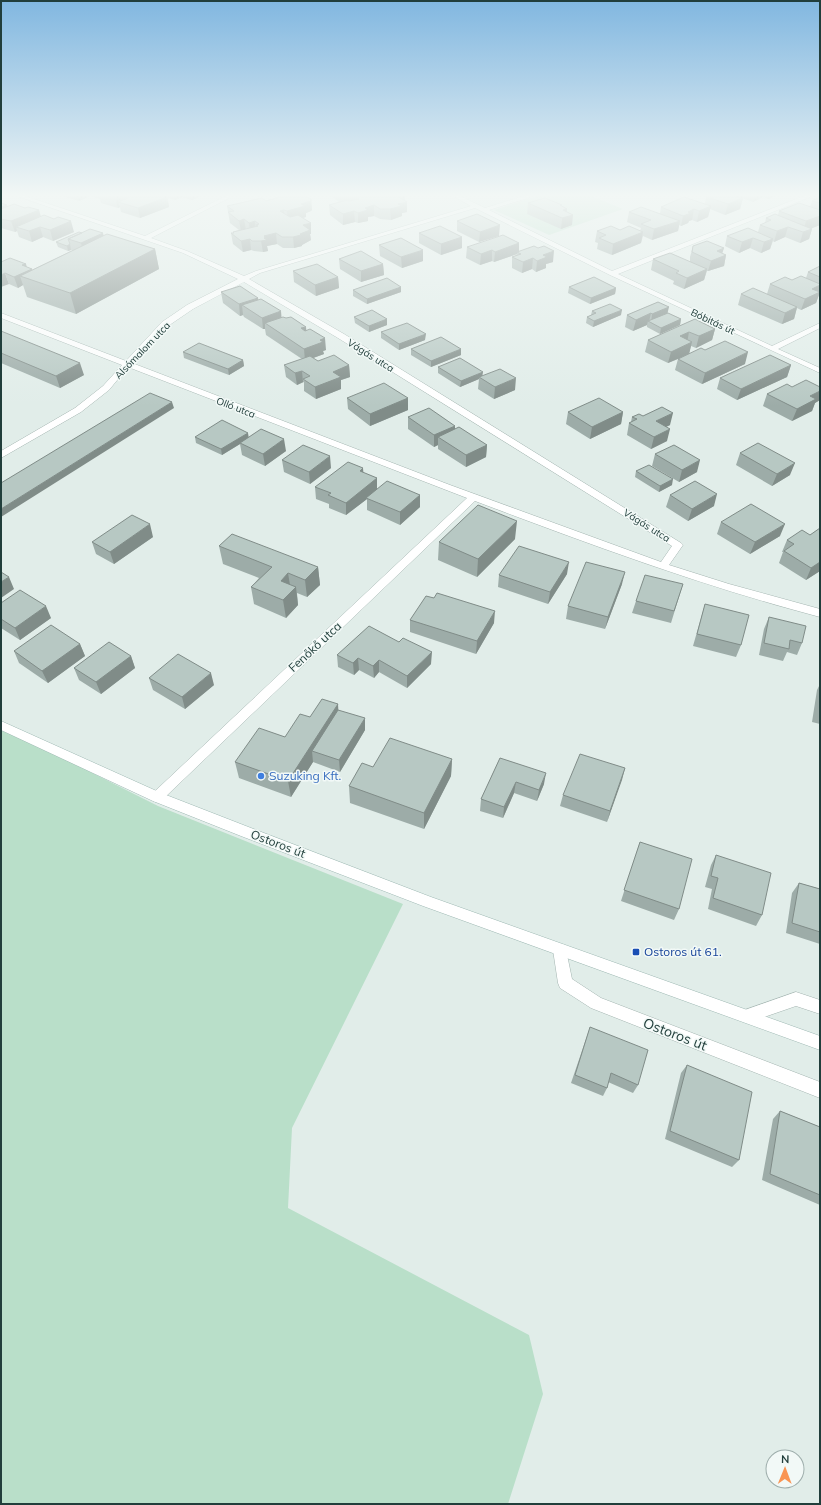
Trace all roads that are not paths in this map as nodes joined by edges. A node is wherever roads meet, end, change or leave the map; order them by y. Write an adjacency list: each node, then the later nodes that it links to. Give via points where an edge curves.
1 (216, 266): 6 (street, Vágás utca)
2 (277, 266): 6 (street, Alsómalom utca)
3 (596, 266): 5 (street, Bóbitás út)
4 (632, 266): 5 (street)
5 (612, 274): 9 (street, Bóbitás út)
6 (244, 279): 10 (street, Alsómalom utca, via 190,307 165,324); 14 (street, Vágás utca, via 348,340 678,545)
7 (1, 315): 10 (street, Olló utca)
8 (820, 325): 9 (street)
9 (772, 349): 11 (street, Bóbitás út)
10 (126, 365): 12 (street, Alsómalom utca, via 106,388 78,410); 13 (street, Olló utca)
11 (820, 371)
12 (1, 455)
13 (473, 496): 14 (street); 17 (street, Fenőkő utca)
14 (663, 566): 15 (street, via 769,601)
15 (820, 613)
16 (1, 725): 17 (street, Ostoros út)
17 (157, 797): 18 (street, Ostoros út)
18 (560, 950): 20 (street, Ostoros út); 22 (street, Ostoros út, via 565,983 596,1003)
19 (820, 1007): 20 (street, via 796,999)
20 (747, 1016): 21 (street, Ostoros út)
21 (820, 1043)
22 (820, 1090)

